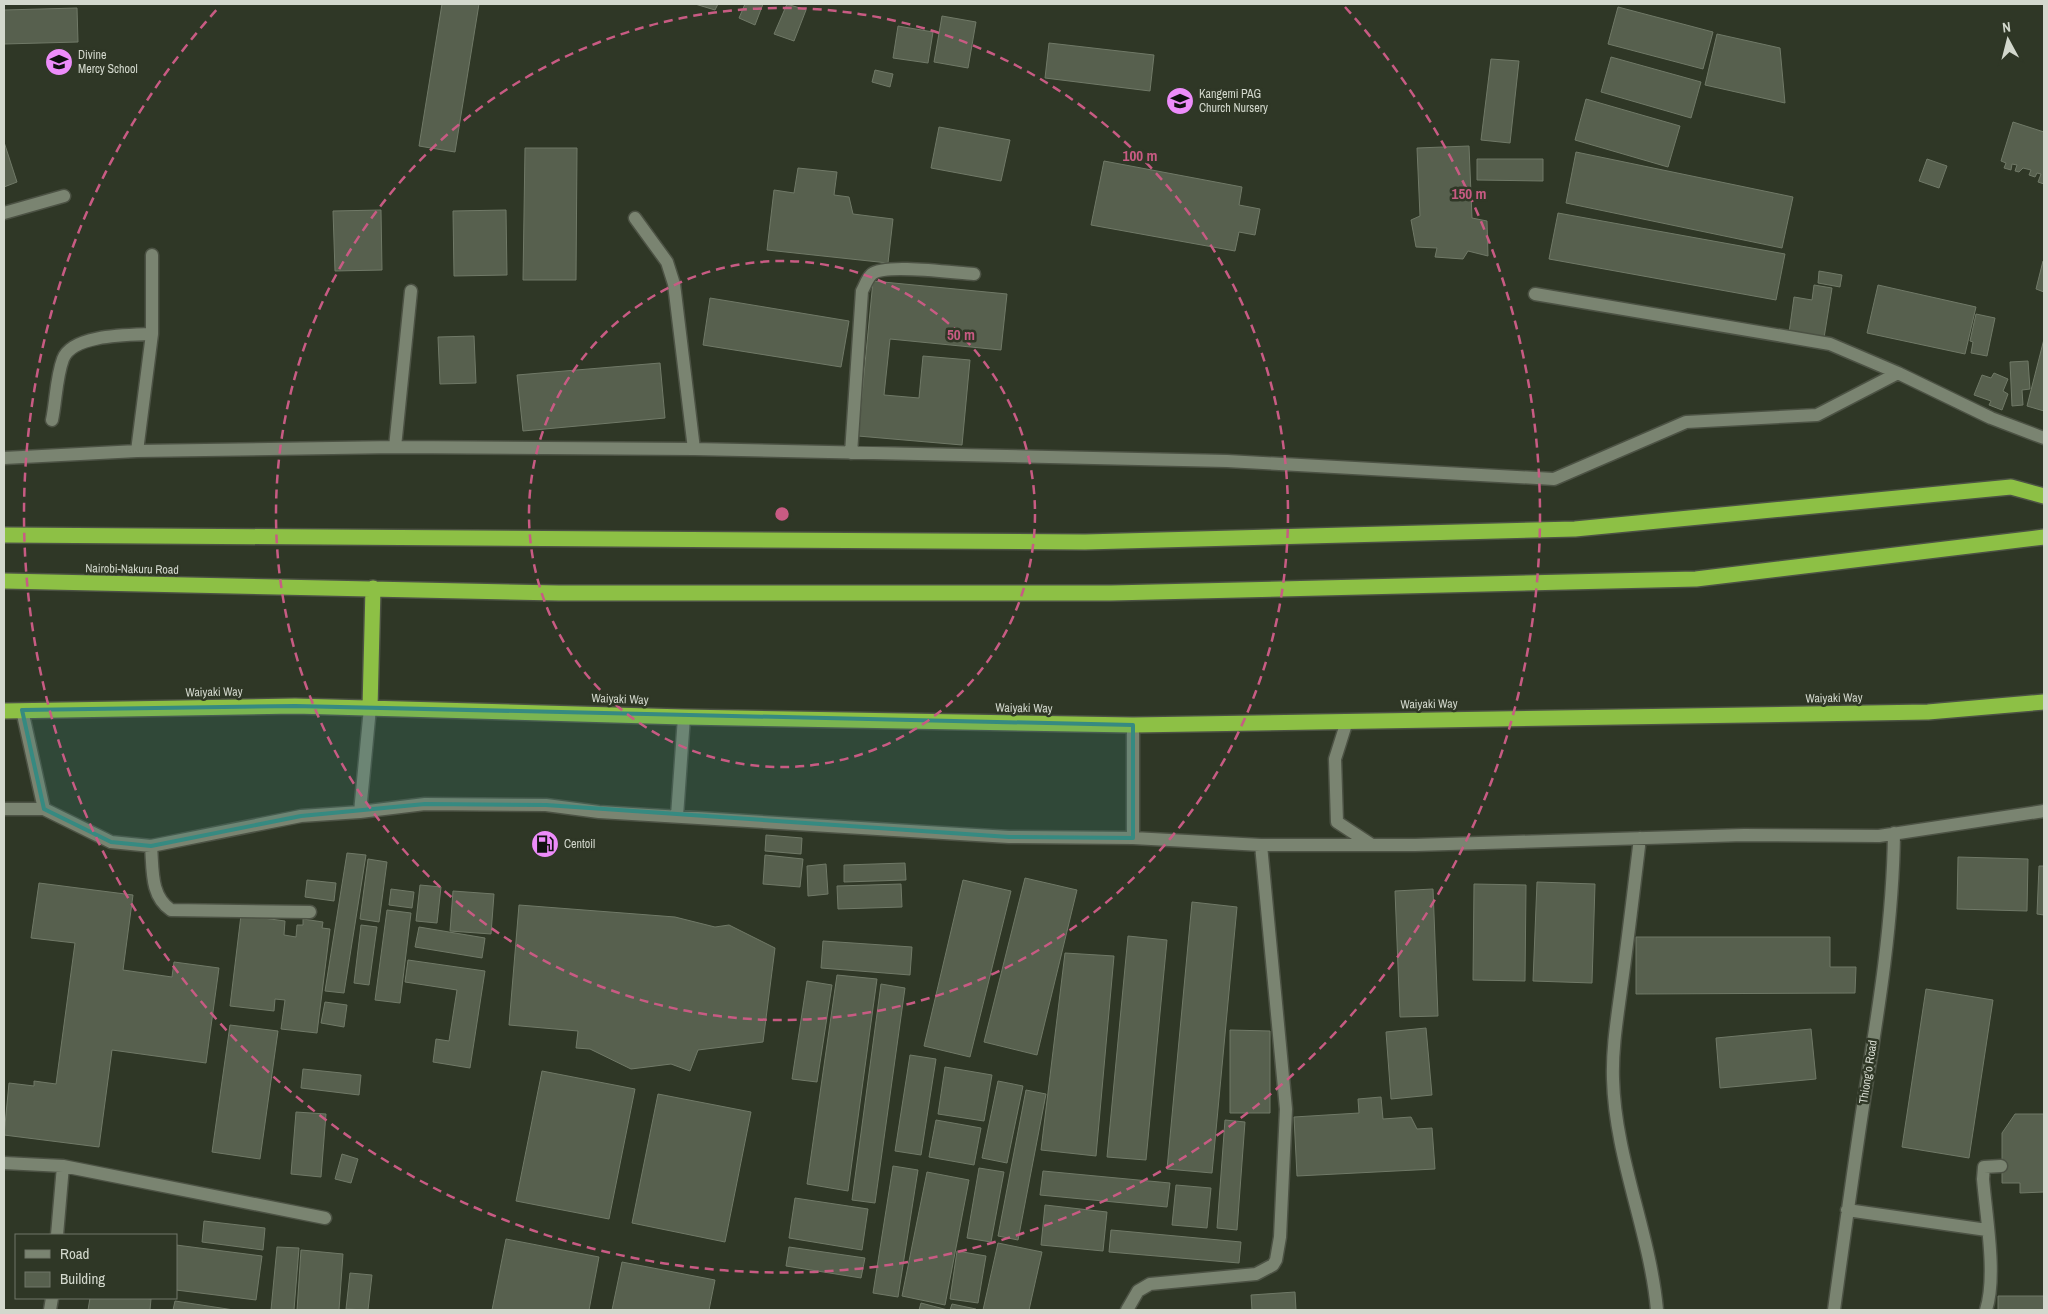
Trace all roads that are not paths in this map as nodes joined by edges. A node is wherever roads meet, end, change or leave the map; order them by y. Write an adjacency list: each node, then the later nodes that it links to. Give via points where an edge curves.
1 (64, 196): 2 (street)
2 (4, 213)
3 (635, 218): 13 (street, via 667,262 674,284)
4 (152, 255): 8 (street)
5 (974, 274): 15 (street, via 883,269 871,274 862,292)
6 (411, 291): 12 (street)
7 (1535, 294): 9 (street, via 1830,344)
8 (152, 334): 10 (street, via 106,338 71,348 63,357); 14 (street)
9 (1898, 373): 11 (street, via 1991,418); 15 (street, via 1817,415 1686,422 1554,479 1227,461)
10 (52, 420)
11 (2044, 438)
12 (395, 447): 13 (street); 14 (street)
13 (694, 449): 15 (street)
14 (137, 452): 16 (street)
15 (851, 453)
16 (4, 458)
17 (2044, 496): 18 (highway, via 2011,487 1575,529 1085,542)
18 (4, 535)
19 (2044, 537): 21 (highway, via 1696,579 1111,593 559,593)
20 (4, 581): 21 (highway, Nairobi-Nakuru Road)
21 (374, 588): 23 (highway)
22 (2044, 702): 27 (highway, Waiyaki Way, via 1928,712)
23 (370, 708): 24 (highway, Waiyaki Way); 26 (highway, Waiyaki Way); 32 (street)
24 (22, 710): 25 (highway, Waiyaki Way); 30 (street)
25 (4, 711)
26 (684, 717): 28 (highway, Waiyaki Way); 33 (street)
27 (1347, 721): 28 (highway, Waiyaki Way); 38 (street, via 1335,759 1337,822)
28 (1132, 725): 35 (street)
29 (4, 809): 30 (street)
30 (44, 809): 39 (street, via 111,842)
31 (2044, 811): 34 (street)
32 (360, 812): 33 (street, via 425,804 546,804 599,812); 39 (street, via 301,816)
33 (676, 816): 35 (street, via 1009,837)
34 (1894, 833): 36 (street, via 1879,836); 44 (street, Thiong'o Road, via 1894,870 1882,986)
35 (1133, 838): 37 (street)
36 (1640, 838): 38 (street); 49 (street, via 1614,1043 1613,1079 1620,1143)
37 (1261, 845): 38 (street); 48 (street, via 1286,1109 1276,1260 1256,1274 1150,1284 1138,1291)
38 (1372, 845)
39 (151, 846): 40 (street, via 156,893 162,904 171,910)
40 (310, 912)
41 (4, 1163): 42 (street)
42 (64, 1166): 45 (street); 47 (street)
43 (2001, 1166): 46 (street, via 1984,1167)
44 (1847, 1210): 46 (street); 50 (street, Thiong'o Road)
45 (325, 1218)
46 (1987, 1230): 51 (street, via 1990,1297)
47 (57, 1234)
48 (1127, 1310)
49 (1657, 1310)
50 (1834, 1310)
51 (1986, 1310)

